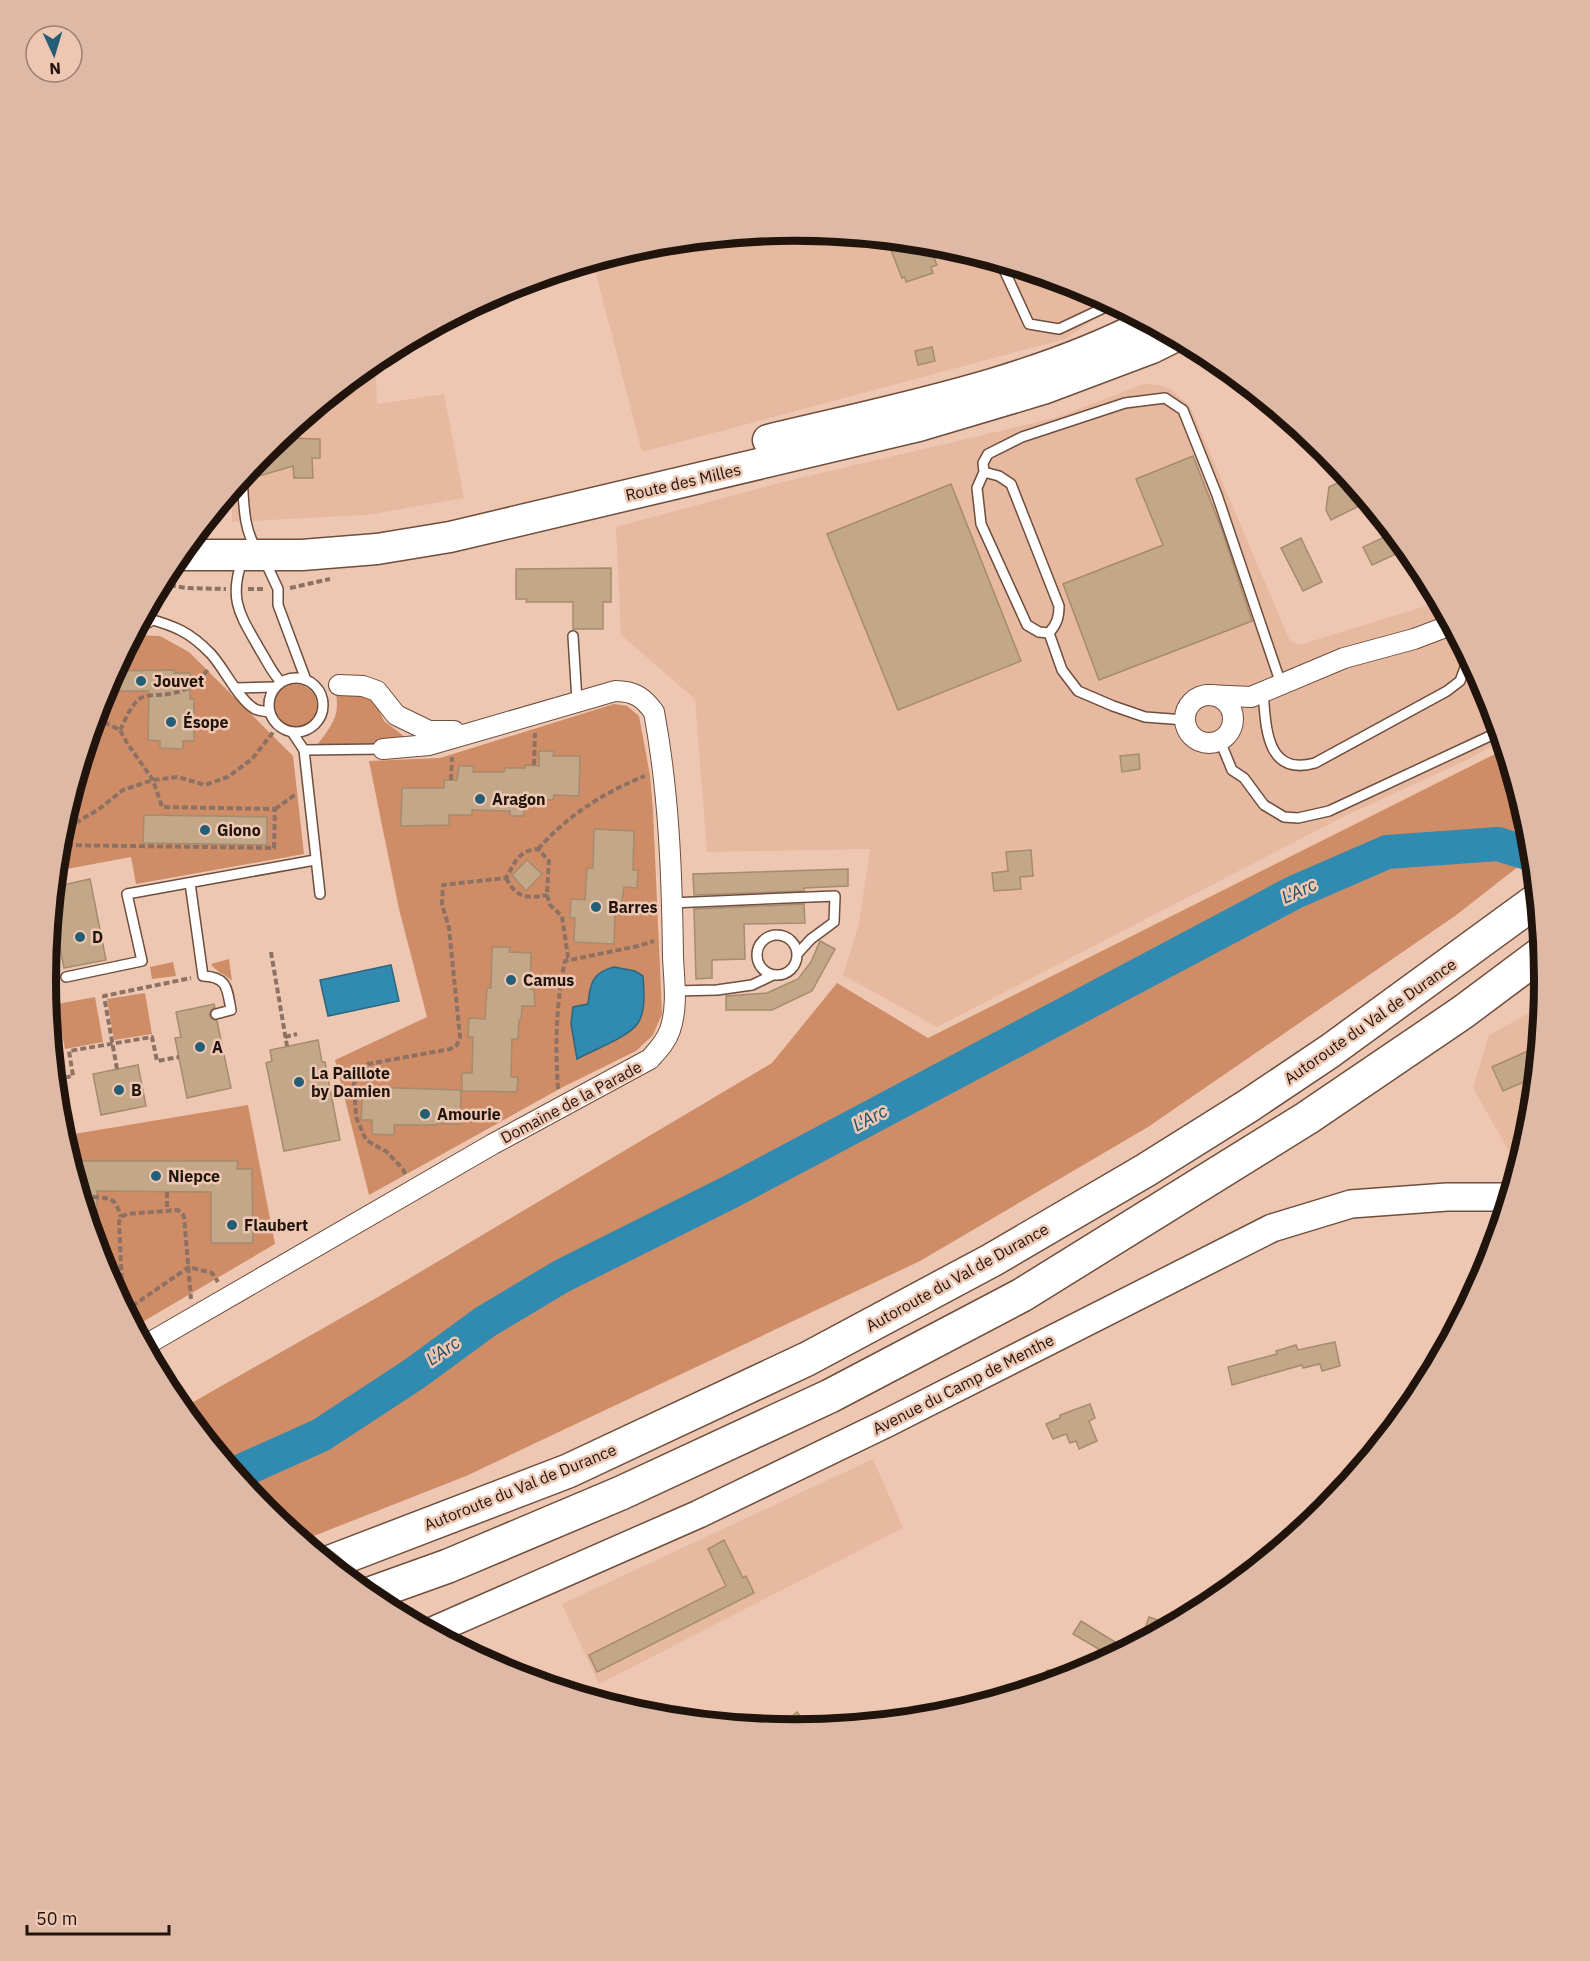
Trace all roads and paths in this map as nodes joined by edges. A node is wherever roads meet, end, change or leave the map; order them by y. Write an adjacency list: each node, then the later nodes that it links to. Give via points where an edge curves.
1 (1005, 272): 2 (lane, via 1029,324 1059,329)
2 (1103, 308)
3 (1140, 327): 8 (main road, Route des Milles, via 1027,374 896,409 443,519)
4 (1166, 341): 8 (main road, Route des Milles, via 1043,389 919,426 450,537 377,549 302,555)
5 (984, 472): 16 (lane, via 977,488 981,524 1026,625); 16 (lane, via 1011,484 1059,606 1056,626); 22 (lane, via 988,454 1022,437 1125,403 1165,398 1183,410 1217,495)
6 (243, 489): 8 (lane)
7 (201, 540): 8 (main road, Route des Milles)
8 (251, 550): 9 (main road, Route des Milles); 12 (lane); 13 (lane, via 267,563)
9 (191, 554)
10 (171, 585): 12 (path)
11 (291, 588): 13 (path)
12 (235, 589): 13 (path); 21 (lane, via 242,618)
13 (278, 589): 20 (lane, via 278,605)
14 (150, 620): 18 (lane, via 175,626)
15 (1444, 628): 22 (street, via 1344,658)
16 (1049, 633): 30 (lane, via 1062,670 1078,691 1145,717)
17 (573, 636): 27 (lane)
18 (216, 659): 24 (lane); 34 (path, via 188,689 143,696)
19 (1464, 668): 26 (lane, via 1460,681 1447,691 1307,765 1290,763 1273,751)
20 (309, 681): 21 (lane, Domaine de la Parade, via 289,678); 23 (lane, Domaine de la Parade); 36 (lane, via 322,697 321,715 310,729)
21 (278, 684): 24 (lane, Domaine de la Parade); 28 (lane, via 270,694)
22 (1281, 684): 26 (street)
23 (339, 686): 35 (street, Domaine de la Parade, via 363,686 377,691 396,716 429,731)
24 (235, 688): 28 (lane, via 254,709)
25 (1207, 695): 26 (street); 30 (street, via 1193,701); 32 (street, via 1218,696 1230,706)
26 (1257, 695): 32 (street)
27 (577, 701): 29 (street, Domaine de la Parade); 42 (street, Domaine de la Parade, via 615,691 639,695 654,712)
28 (269, 712): 33 (lane)
29 (535, 713): 35 (street, Domaine de la Parade); 41 (path)
30 (1185, 720): 38 (street, via 1188,732 1199,742)
31 (103, 722): 34 (path)
32 (1233, 724): 38 (street)
33 (278, 726): 36 (lane); 43 (path, via 252,759 228,777 205,785 178,777)
34 (120, 730): 43 (path)
35 (477, 731): 39 (street, Domaine de la Parade, via 429,745)
36 (292, 732): 40 (lane)
37 (1492, 735): 38 (lane, via 1329,811 1298,818 1284,817 1264,805 1244,778 1232,770)
38 (1220, 741)
39 (383, 749): 40 (lane, Domaine de la Parade)
40 (304, 750): 44 (lane)
41 (534, 765)
42 (662, 769): 48 (path, via 576,813); 54 (street, Domaine de la Parade)
43 (153, 780): 45 (path, via 162,807); 46 (path, via 123,790)
44 (307, 786): 45 (path); 49 (lane)
45 (275, 810): 47 (path, via 274,848)
46 (73, 825)
47 (68, 845)
48 (538, 849): 50 (path, via 528,849 519,855); 53 (path, via 549,861)
49 (315, 860): 51 (lane); 52 (lane)
50 (506, 878): 53 (path, via 521,896); 74 (path, via 443,885 442,904 449,928 460,1037 457,1045 368,1064 354,1083 356,1117 366,1140 387,1152 403,1169)
51 (190, 883): 62 (lane); 63 (lane, via 127,894 142,962)
52 (320, 894)
53 (548, 895): 59 (path, via 550,905 562,916)
54 (671, 903): 56 (street, Domaine de la Parade); 58 (lane, via 835,896 834,922)
55 (1530, 905): 86 (highway, Autoroute du Val de Durance, via 1248,1106 992,1260 807,1359 568,1471)
56 (673, 934): 59 (path, via 639,946); 64 (street, Domaine de la Parade)
57 (271, 952): 67 (path)
58 (798, 953): 61 (lane, via 791,970); 61 (lane, via 787,937 773,935 761,942 758,962)
59 (571, 959): 73 (path, via 564,961 559,989 556,1058)
60 (1534, 959): 87 (highway, via 1307,1118 1022,1295 830,1396 621,1493)
61 (773, 975): 64 (lane, via 752,985)
62 (203, 976): 65 (lane, via 223,981 228,993 231,1010); 68 (path, via 104,996)
63 (66, 977)
64 (674, 991): 73 (street, Domaine de la Parade, via 670,1030 664,1044 650,1059)
65 (216, 1014)
66 (297, 1034): 67 (path)
67 (285, 1037): 69 (path)
68 (112, 1043): 70 (path, via 152,1037 157,1061); 71 (path); 72 (path, via 69,1051 73,1076)
69 (287, 1046)
70 (179, 1057)
71 (117, 1070)
72 (62, 1078)
73 (560, 1107): 74 (street, Domaine de la Parade)
74 (413, 1191): 82 (street, Domaine de la Parade)
75 (167, 1192): 78 (path)
76 (93, 1197): 79 (path, via 112,1199)
77 (1501, 1197): 88 (main road, Avenue du Camp de Menthe, via 1351,1204 1272,1228 699,1514)
78 (168, 1210): 79 (path); 80 (path, via 178,1210 184,1216)
79 (121, 1217): 81 (path)
80 (189, 1267): 82 (path, via 212,1273); 83 (path); 84 (path)
81 (122, 1286)
82 (228, 1297): 84 (street, Domaine de la Parade)
83 (131, 1307)
84 (192, 1318): 85 (street, Domaine de la Parade)
85 (151, 1342)
86 (336, 1560)
87 (378, 1591)
88 (439, 1628)

